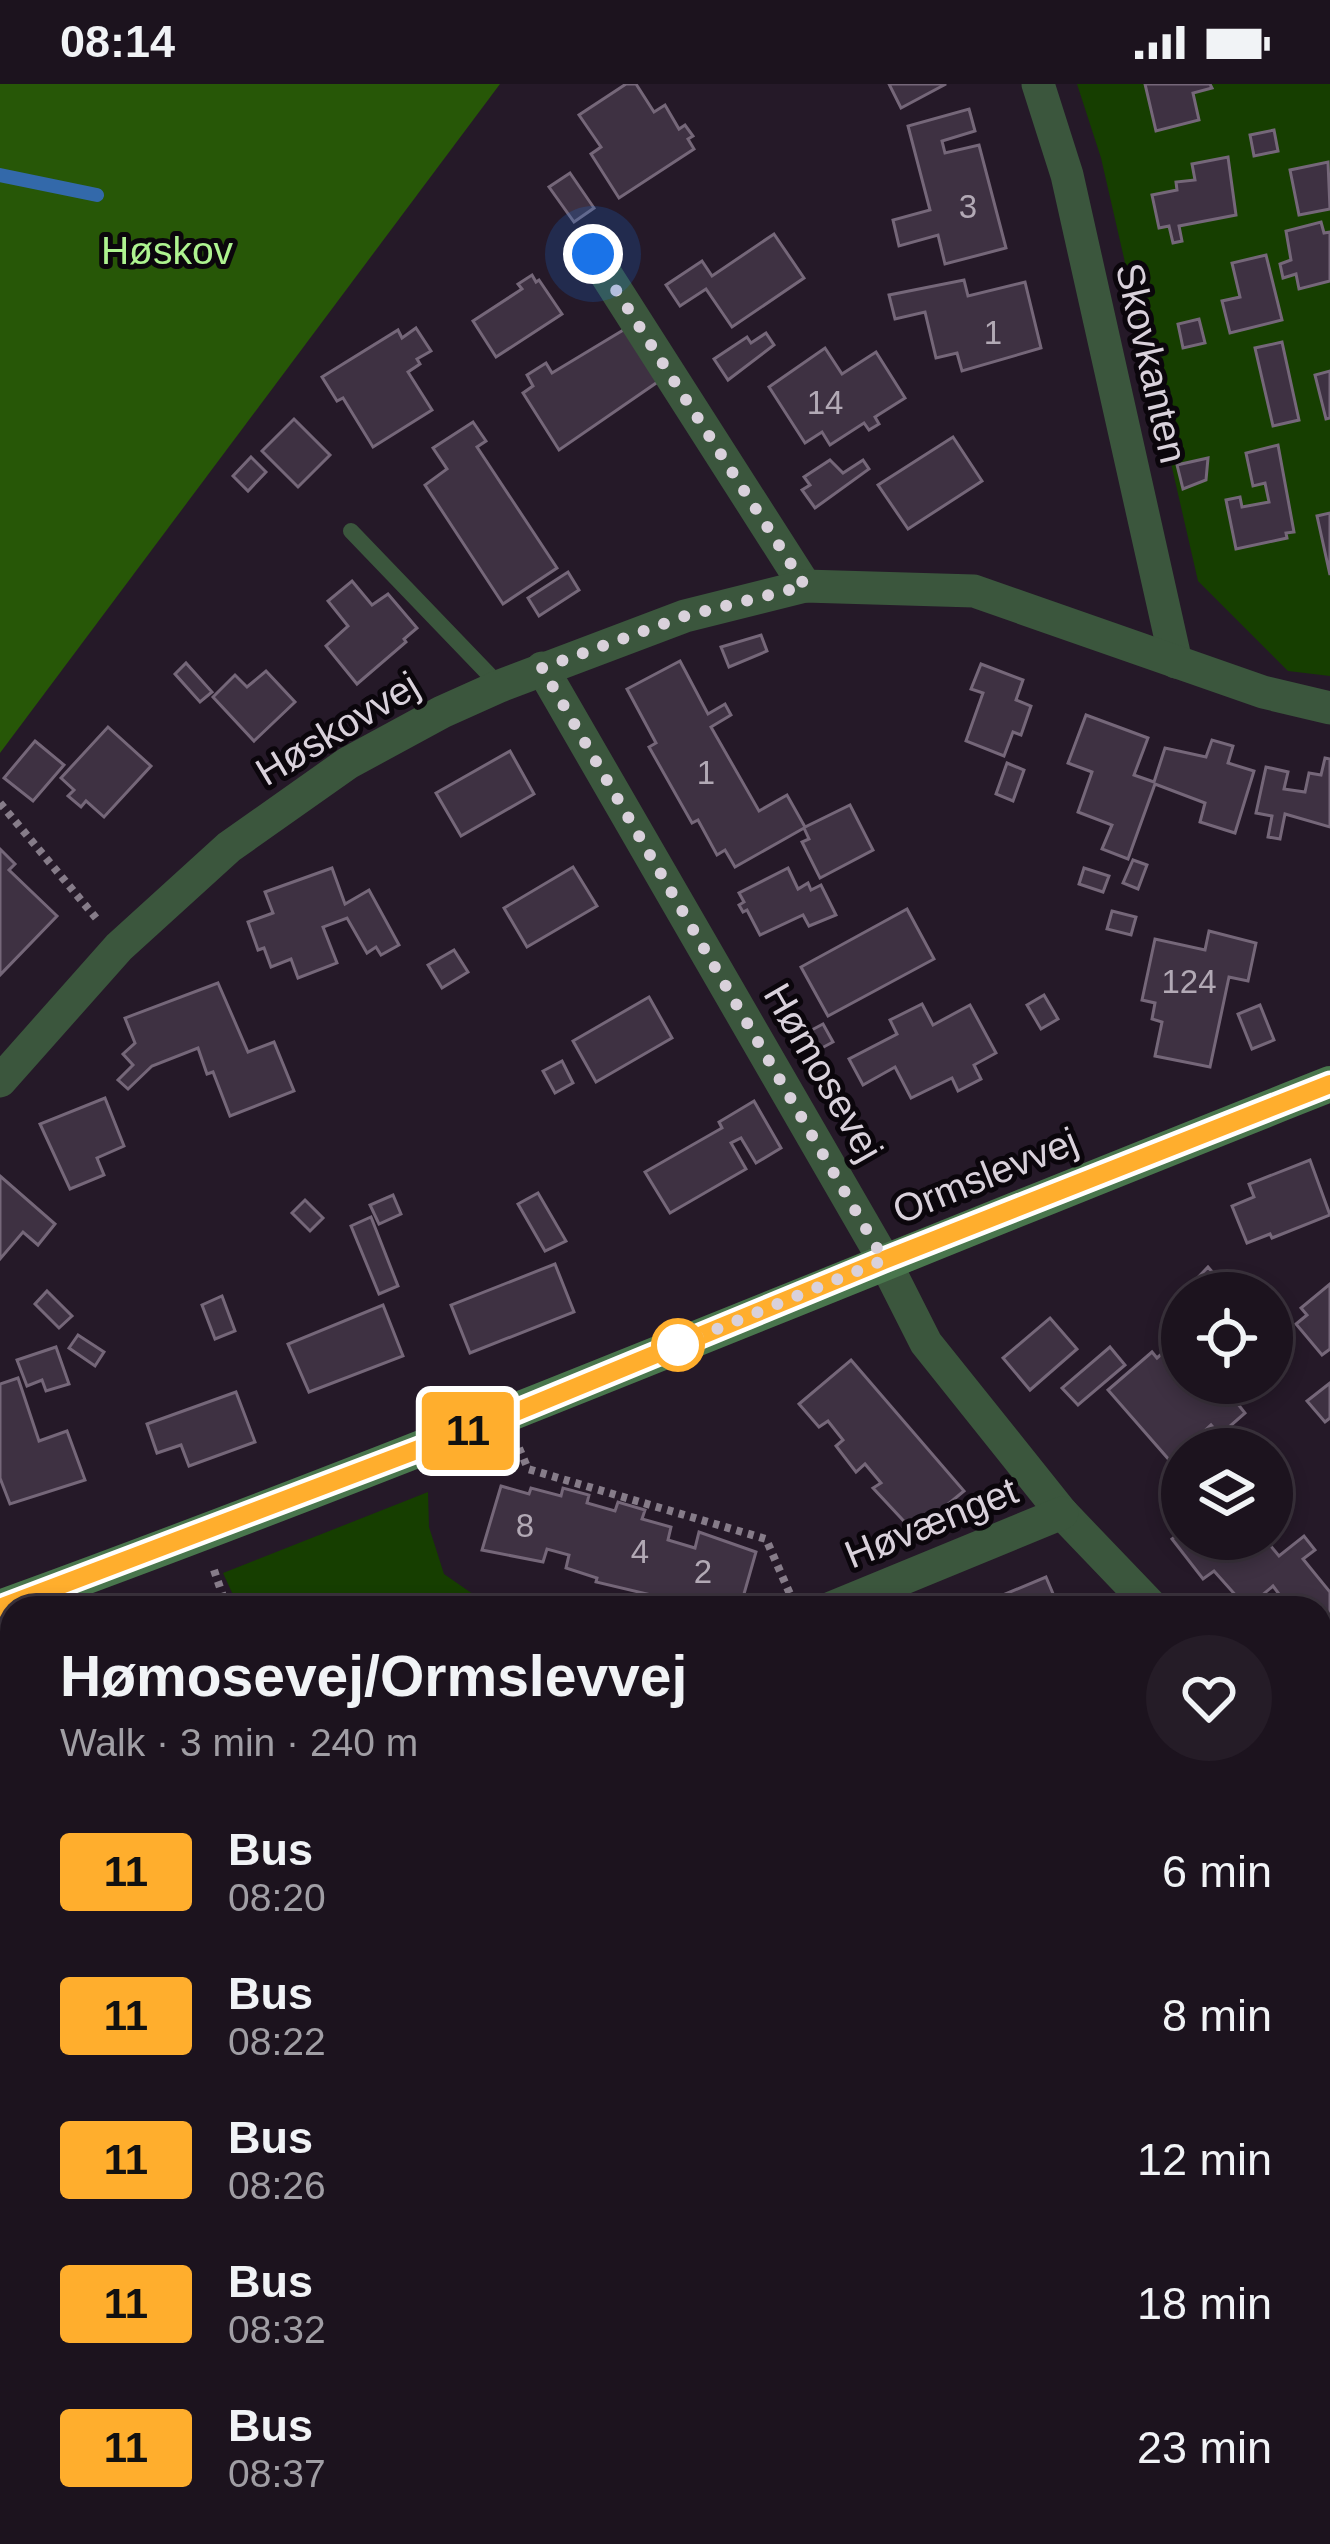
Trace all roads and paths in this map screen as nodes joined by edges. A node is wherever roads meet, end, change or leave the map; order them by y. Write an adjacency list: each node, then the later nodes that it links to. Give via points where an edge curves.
1 (1038, 84): 5 (street, Skovkanten, via 1067,175)
2 (593, 254): 4 (street)
3 (351, 531): 7 (lane)
4 (805, 586): 5 (street, Høskovvej, via 974,591); 6 (street, Høskovvej, via 685,616)
5 (1176, 662): 8 (street, Høskovvej)
6 (542, 668): 7 (street, Høskovvej); 13 (street, Hømosevej)
7 (500, 686): 10 (street, Høskovvej, via 347,763 229,847)
8 (1330, 707)
9 (0, 803): 10 (path)
10 (119, 947): 11 (street, Høskovvej)
11 (0, 1081)
12 (1330, 1084): 13 (street, Ormslevvej)
13 (884, 1260): 14 (street, Ormslevvej); 15 (street, Hømosevej, via 926,1343)
14 (506, 1416): 16 (street, Ormslevvej); 17 (path, via 528,1469 766,1539)
15 (1062, 1513): 18 (street, Høvænget); 19 (street, Hømosevej)
16 (32, 1596)
17 (791, 1596)
18 (860, 1596)
19 (1142, 1596)

